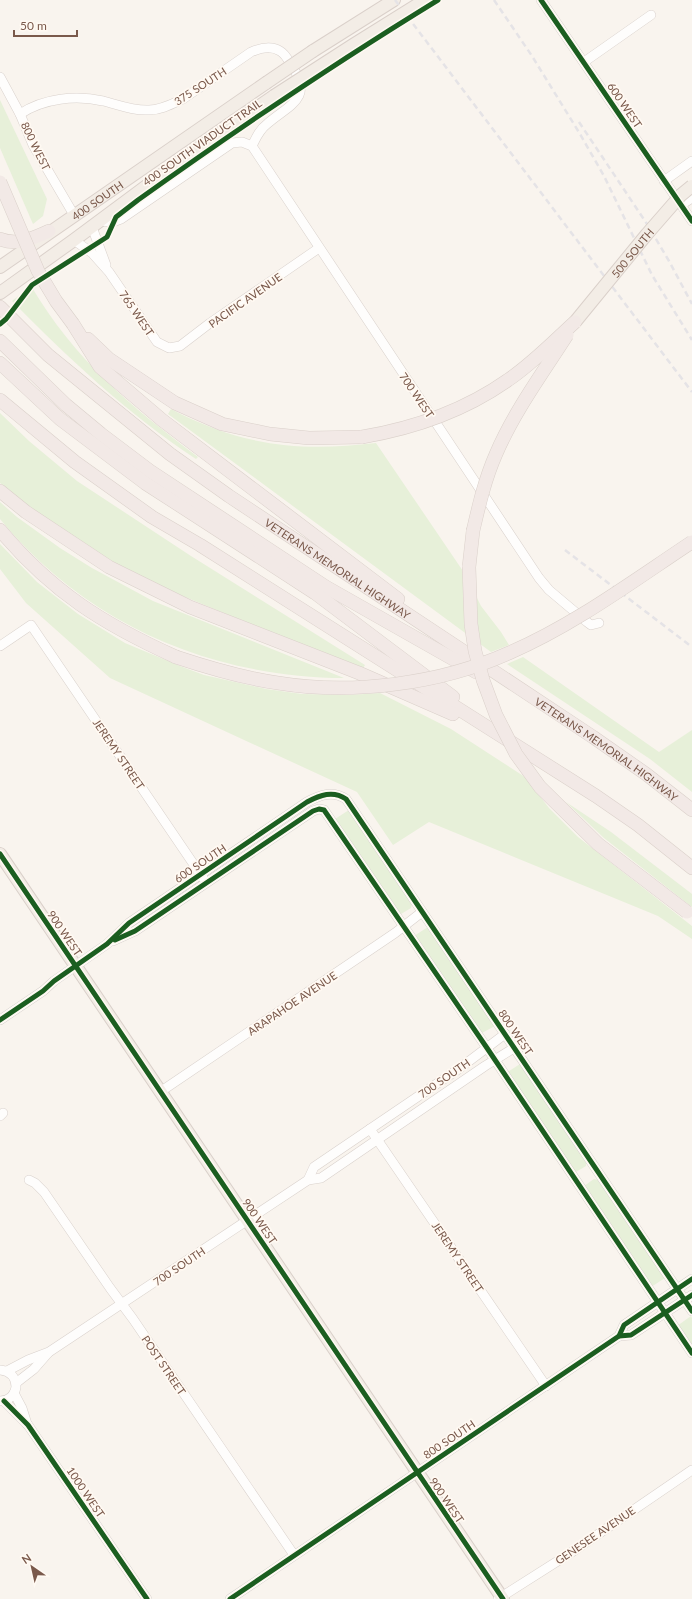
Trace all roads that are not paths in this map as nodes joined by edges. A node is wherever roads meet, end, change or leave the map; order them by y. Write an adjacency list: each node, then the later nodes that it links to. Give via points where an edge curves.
1 (394, 0): 15 (main road, 400 SOUTH, bridge, via 266,83)
2 (425, 0): 17 (main road, 400 SOUTH, bridge, via 274,96 180,161)
3 (541, 0): 5 (street, 600 WEST)
4 (651, 16): 5 (street)
5 (584, 62): 10 (street, 600 WEST)
6 (0, 77): 7 (street, 800 WEST)
7 (20, 114): 8 (street, 375 SOUTH, via 31,106 76,98 102,101 135,110 164,108 183,99 251,52 270,48 282,52 296,72 301,84 300,93 290,107 266,124); 15 (street, 800 WEST, via 33,145)
8 (252, 146): 17 (street, 400 SOUTH, via 242,142 232,143 121,219); 21 (street, 700 WEST)
9 (692, 162): 10 (street)
10 (664, 180): 14 (street, 600 WEST)
11 (0, 181): 27 (highway, bridge, via 38,271)
12 (692, 186): 26 (main road, 500 SOUTH, bridge, via 647,234)
13 (692, 198): 14 (street)
14 (681, 205): 16 (street, 600 WEST)
15 (74, 215): 18 (main road, 400 SOUTH)
16 (692, 221)
17 (96, 224): 20 (main road, 400 SOUTH); 23 (street, 765 WEST)
18 (49, 231): 19 (highway, via 21,242); 22 (main road, 400 SOUTH)
19 (0, 239)
20 (74, 240): 23 (street, 765 WEST, via 92,253); 24 (main road, 400 SOUTH)
21 (319, 248): 29 (street, PACIFIC AVENUE, via 189,340 175,348); 35 (street, 700 WEST, via 539,578 549,590 587,622 591,625)
22 (0, 266)
23 (109, 272): 29 (street, 765 WEST, via 153,337)
24 (0, 292)
25 (0, 306): 37 (highway, VETERANS MEMORIAL HIGHWAY, via 48,355 170,454)
26 (575, 322): 27 (highway, bridge, via 509,380 444,416 382,434 308,438 270,434 222,424 175,403 109,359); 48 (highway, bridge, via 517,414 487,476 473,531 469,567 470,624 475,651 496,715 516,754 540,787 598,844)
27 (73, 324): 37 (highway, via 100,367 162,420)
28 (0, 341): 39 (highway, via 66,405 150,471 326,587)
29 (169, 348)
30 (0, 362): 40 (highway, via 60,419 145,484 315,593)
31 (0, 400): 38 (highway, via 74,462 152,517)
32 (0, 491): 38 (highway, via 109,568 190,607)
33 (0, 530): 34 (highway, bridge, via 32,566 81,606 116,628 176,657 220,671 307,686 364,686 403,682 448,674 508,654 592,608)
34 (692, 542)
35 (599, 623)
36 (0, 646): 45 (street, JEREMY STREET, via 31,625)
37 (496, 673): 39 (highway, VETERANS MEMORIAL HIGHWAY)
38 (490, 729): 40 (highway)
39 (593, 737): 42 (highway, VETERANS MEMORIAL HIGHWAY)
40 (536, 759): 44 (highway, via 626,816)
41 (307, 802): 45 (street, 600 SOUTH); 47 (street, 800 WEST, via 330,794 346,799)
42 (692, 810)
43 (0, 854): 51 (main road, 900 WEST)
44 (692, 868)
45 (200, 874): 46 (street, JEREMY STREET); 50 (street, 600 SOUTH, via 129,923)
46 (206, 883): 49 (street, 600 SOUTH, via 313,811 324,810); 50 (street, 600 SOUTH, via 135,931)
47 (422, 912): 49 (street, ARAPAHOE AVENUE); 53 (street, 800 WEST)
48 (690, 913)
49 (404, 927): 54 (street); 58 (street, ARAPAHOE AVENUE)
50 (107, 944): 51 (street, 600 SOUTH)
51 (75, 966): 52 (street, 600 SOUTH); 58 (main road, 900 WEST)
52 (0, 1020)
53 (505, 1034): 54 (street, 700 SOUTH); 55 (street, 800 WEST)
54 (487, 1048): 56 (street); 57 (street, 700 SOUTH)
55 (514, 1048): 56 (street, 700 SOUTH); 66 (street, 800 WEST)
56 (495, 1060): 59 (street, 700 SOUTH); 68 (street)
57 (431, 1088): 59 (street); 60 (street, 700 SOUTH)
58 (160, 1092): 64 (main road, 900 WEST)
59 (438, 1098): 61 (street, 700 SOUTH)
60 (370, 1129): 61 (street, JEREMY STREET); 63 (street, 700 SOUTH, via 314,1168)
61 (377, 1139): 63 (street, 700 SOUTH, via 321,1178); 77 (street, JEREMY STREET)
62 (29, 1180): 69 (street, POST STREET, via 44,1192)
63 (308, 1180): 64 (street, 700 SOUTH)
64 (247, 1220): 69 (street, 700 SOUTH); 82 (main road, 900 WEST)
65 (692, 1279): 66 (street, 800 SOUTH)
66 (677, 1289): 67 (street, 800 WEST); 68 (street, 800 SOUTH)
67 (688, 1297): 70 (street, 800 SOUTH); 71 (street, 800 WEST)
68 (658, 1302): 70 (street); 72 (street, 800 SOUTH, via 624,1325)
69 (122, 1304): 73 (street, 700 SOUTH); 83 (street, POST STREET)
70 (665, 1312): 72 (street, 800 SOUTH, via 631,1335); 74 (street)
71 (692, 1312)
72 (619, 1336): 77 (street, 800 SOUTH)
73 (49, 1352): 75 (street, 700 SOUTH); 76 (street, 700 SOUTH, via 34,1369)
74 (692, 1353)
75 (3, 1371): 76 (street, via 13,1376)
76 (16, 1383): 78 (street)
77 (546, 1386): 82 (street, 800 SOUTH)
78 (14, 1393): 79 (street); 80 (street, 1000 WEST)
79 (2, 1401): 80 (street, 1000 WEST)
80 (28, 1425): 85 (street, 1000 WEST)
81 (692, 1470): 84 (street, GENESEE AVENUE)
82 (417, 1472): 83 (street, 800 SOUTH); 84 (main road, 900 WEST)
83 (294, 1555): 86 (street, 800 SOUTH)
84 (500, 1598)
85 (146, 1599)
86 (230, 1599)

